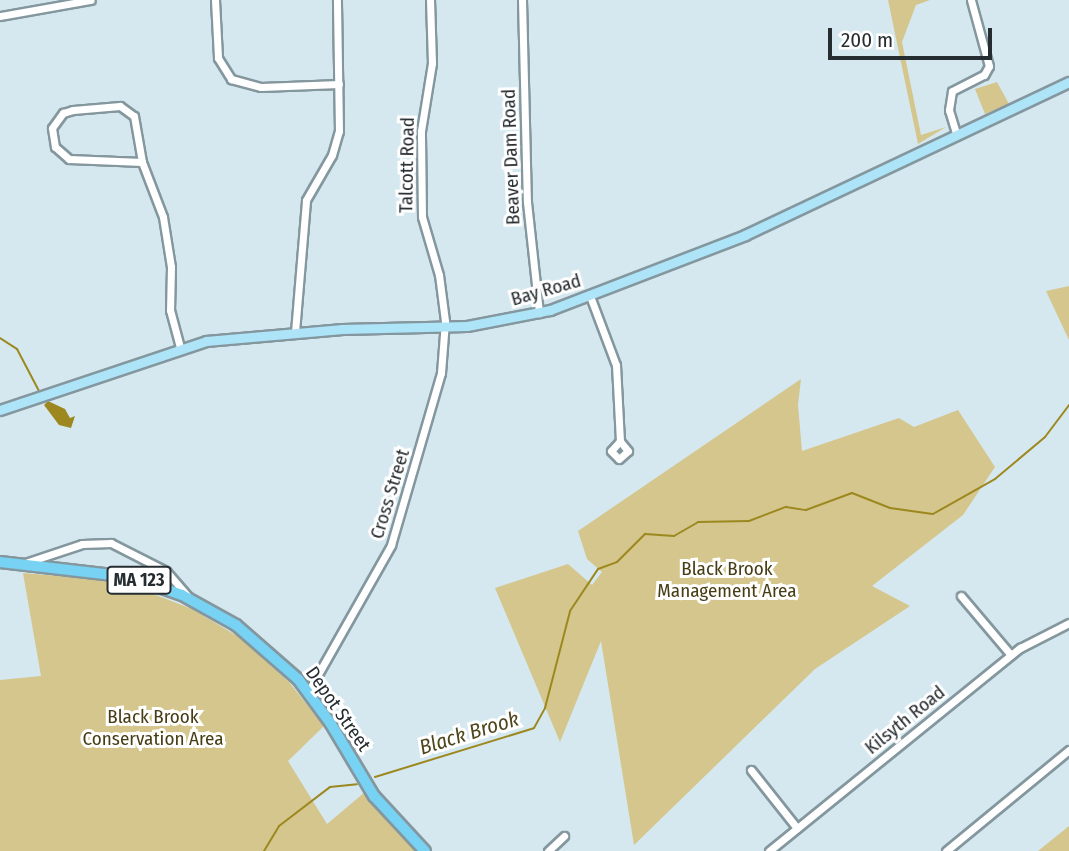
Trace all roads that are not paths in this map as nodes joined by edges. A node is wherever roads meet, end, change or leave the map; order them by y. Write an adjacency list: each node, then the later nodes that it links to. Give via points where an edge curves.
1 (91, 0): 7 (street)
2 (215, 0): 9 (street, via 218,58 231,79 261,87)
3 (337, 0): 9 (street)
4 (430, 0): 14 (street, Talcott Road, via 432,63 420,138 422,217 438,270)
5 (522, 0): 13 (street, Beaver Dam Road, via 527,202)
6 (971, 0): 10 (street, via 989,66 984,75 952,91 949,110)
7 (0, 16)
8 (1069, 82): 10 (main road, Bay Road)
9 (339, 84): 15 (street, via 336,144 305,205)
10 (957, 133): 12 (main road, Bay Road, via 745,235)
11 (142, 162): 11 (street, via 134,116 120,106 63,113 52,128 55,147 68,159); 16 (street, via 163,217 171,267 170,310)
12 (590, 296): 13 (main road, Bay Road); 18 (street, via 616,365)
13 (540, 313): 14 (main road, Bay Road)
14 (444, 328): 15 (main road, Bay Road); 25 (street, Cross Street, via 439,384 391,545)
15 (295, 332): 16 (main road, Bay Road)
16 (180, 348): 17 (main road, Bay Road)
17 (0, 410)
18 (620, 441)
19 (0, 562): 20 (highway, Depot Street / MA 123)
20 (22, 564): 22 (highway, Depot Street / MA 123, via 117,574); 22 (street, via 67,548 111,543 166,571)
21 (961, 596): 24 (street)
22 (190, 599): 25 (highway, Depot Street / MA 123, via 253,638)
23 (1069, 623): 24 (street, Kilsyth Road)
24 (1010, 655): 28 (street, Kilsyth Road)
25 (308, 692): 30 (highway, Depot Street / MA 123, via 374,796)
26 (1069, 750): 33 (street)
27 (751, 770): 28 (street)
28 (797, 828): 32 (street, Kilsyth Road)
29 (564, 836): 31 (street)
30 (425, 851)
31 (548, 851)
32 (769, 851)
33 (946, 851)

